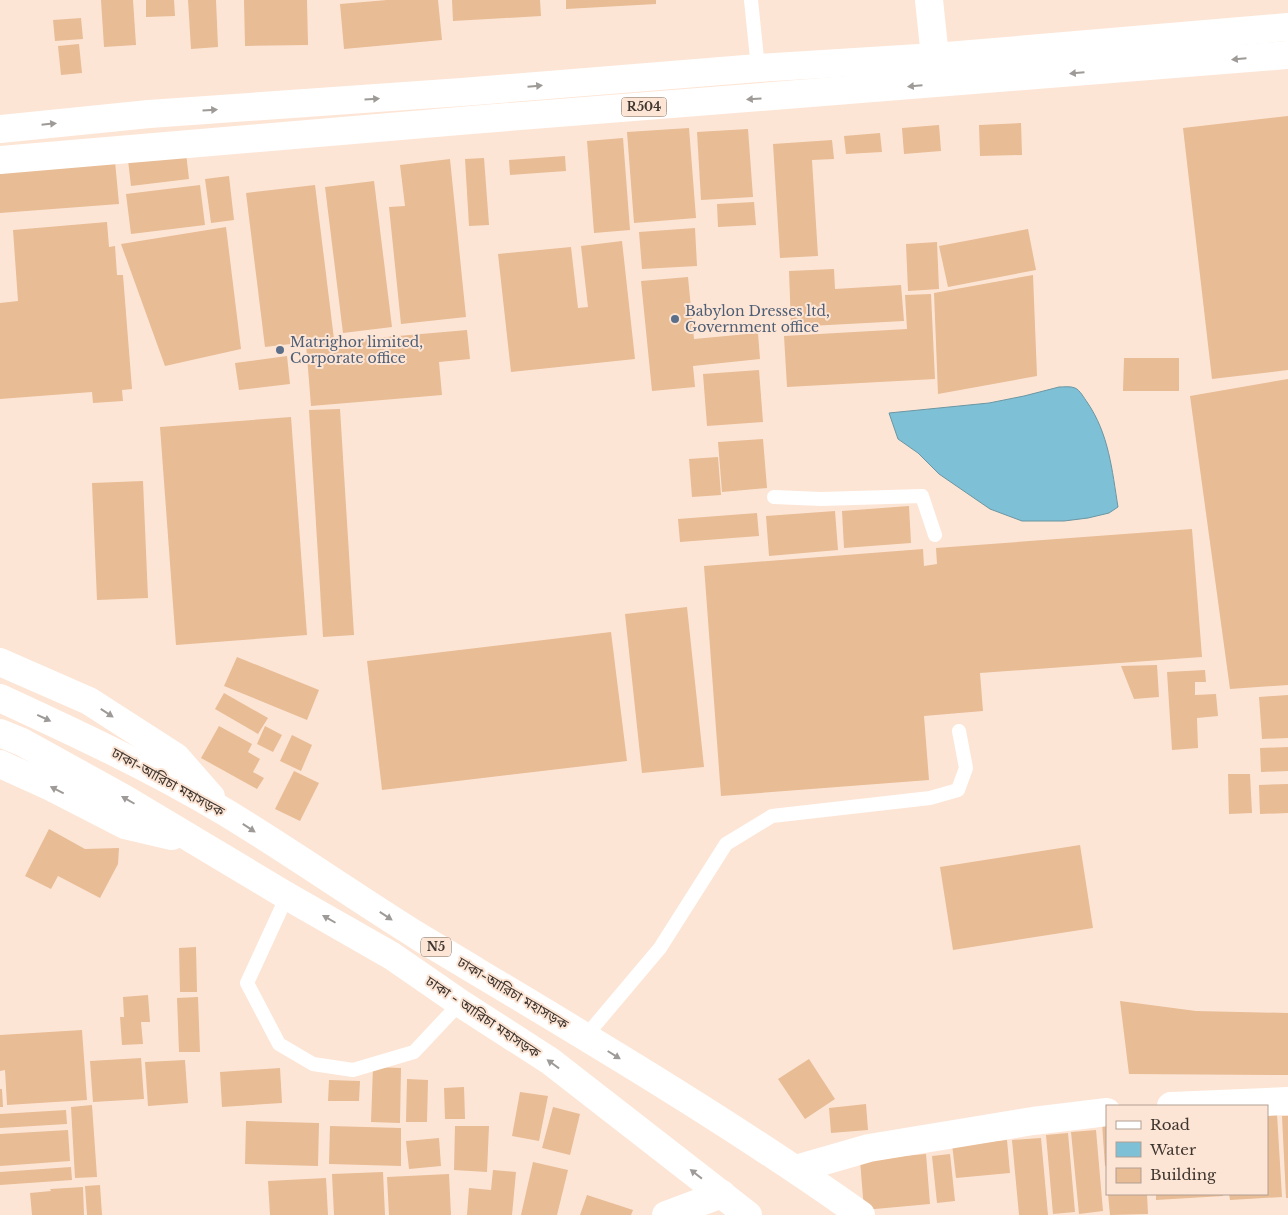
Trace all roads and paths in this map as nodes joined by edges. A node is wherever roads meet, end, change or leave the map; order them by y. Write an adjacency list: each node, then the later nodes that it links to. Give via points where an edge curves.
1 (751, 0): 6 (lane)
2 (929, 0): 5 (main road)
3 (1288, 27): 5 (main road, R504)
4 (1288, 55): 8 (main road, R504, one-way to 8)
5 (935, 56): 6 (main road, R504)
6 (758, 68): 7 (main road, R504, one-way to 6, via 149,114)
7 (0, 129)
8 (0, 160)
9 (774, 497): 10 (lane, via 922,496)
10 (935, 535)
11 (0, 662): 16 (main road, one-way to 16, via 89,701 176,757)
12 (0, 698): 16 (main road, ঢাকা-আরিচা মহাসড়ক / N5, one-way to 16, via 119,754)
13 (959, 731): 20 (lane, via 966,768 958,790 930,798 772,816 726,844 660,948)
14 (0, 733): 17 (main road, N5, one-way to 14, via 125,798)
15 (0, 764): 17 (main road, one-way to 15, via 125,825)
16 (225, 812): 20 (main road, ঢাকা-আরিচা মহাসড়ক / N5, one-way to 20, via 394,921)
17 (200, 843): 18 (main road, ঢাকা - আরিচা মহাসড়ক / N5)
18 (287, 896): 19 (main road, ঢাকা - আরিচা মহাসড়ক / N5, one-way to 18, via 392,956); 19 (lane, via 247,983 279,1044 313,1064 353,1070 414,1052)
19 (460, 1003): 25 (main road, ঢাকা - আরিচা মহাসড়ক / N5, one-way to 19, via 550,1062)
20 (586, 1037): 24 (main road, ঢাকা-আরিচা মহাসড়ক / N5, one-way to 24)
21 (1288, 1101): 22 (main road)
22 (1194, 1105)
23 (1106, 1112): 24 (main road, via 869,1148)
24 (796, 1169): 28 (main road, ঢাকা-আরিচা মহাসড়ক / N5)
25 (722, 1194): 26 (main road); 27 (main road, ঢাকা - আরিচা মহাসড়ক / N5)
26 (666, 1215)
27 (748, 1215)
28 (862, 1215)

